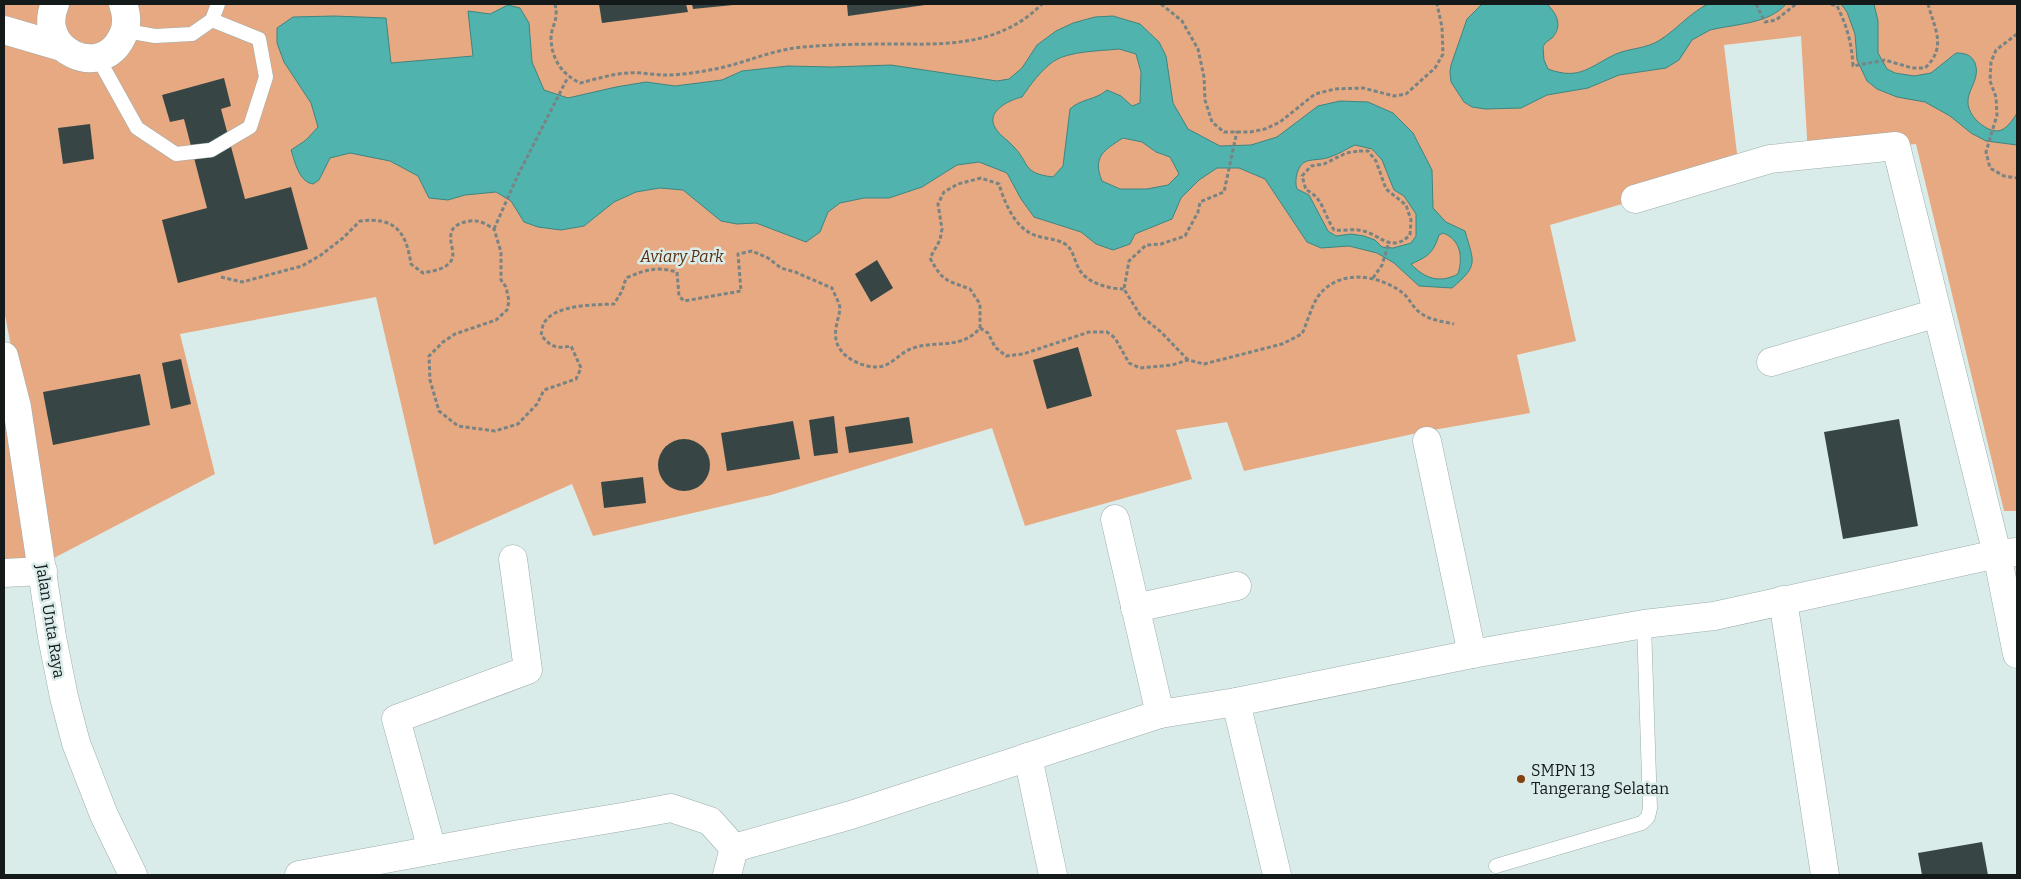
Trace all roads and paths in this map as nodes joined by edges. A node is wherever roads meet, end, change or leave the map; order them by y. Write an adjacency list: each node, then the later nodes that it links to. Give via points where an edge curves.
1 (123, 4): 14 (street)
2 (218, 4): 12 (lane)
3 (555, 4): 18 (path, via 557,15 551,38 557,64)
4 (1042, 4): 18 (path, via 1012,28 964,42 800,47 769,52 716,69 666,75 627,73 580,83)
5 (1162, 4): 19 (path, via 1182,21 1198,49 1205,100 1212,122 1224,132)
6 (1437, 4): 19 (path, via 1443,54 1436,68 1406,94 1394,96 1363,88 1336,89 1315,94 1280,122 1265,129)
7 (1756, 4): 8 (path, via 1765,22 1776,20)
8 (1796, 4)
9 (1831, 4): 10 (path, via 1837,6 1846,24 1853,66 1885,60 1912,68 1925,68 1935,58 1938,42)
10 (1928, 4)
11 (47, 6): 16 (street, via 54,36)
12 (212, 20): 14 (lane, via 192,34 155,36); 17 (lane, via 259,39 266,77 250,127 211,150 176,154 137,128)
13 (4, 30): 16 (street)
14 (126, 31): 17 (street, via 120,43)
15 (2017, 34): 20 (path, via 1996,50 1991,62 1990,81 1996,97 1997,115 1986,152 1990,168 2004,176)
16 (62, 47): 17 (street, via 72,55)
17 (98, 58)
18 (568, 77): 22 (path)
19 (1237, 131): 26 (path, via 1224,192 1200,202 1185,236 1146,245 1136,252 1129,261)
20 (2017, 178)
21 (1635, 198): 27 (street, via 1770,159 1896,146)
22 (494, 229): 24 (path, via 477,220 454,226 451,234 452,260 444,268 423,273 412,264 407,242 387,221 360,221 336,244 302,266 242,282); 29 (path, via 501,252 501,280 509,301 507,310 496,320 455,334 429,356 430,380 439,411 458,426 495,431 518,424 537,404 544,390 576,379 581,368 571,346 559,348 547,343 541,335 544,323 555,312 578,306 614,304 626,278 644,271 662,268 677,272 679,296 684,301 741,291 738,254 752,251 780,268 832,288 840,307 835,334 838,348 847,357 876,367 887,364 910,348 972,338)
23 (1389, 242): 23 (path, via 1395,244 1405,240 1410,235 1412,220 1406,205 1386,189 1376,161 1368,151 1346,153 1306,170 1302,176 1306,190 1321,201 1334,230 1359,230); 25 (path, via 1382,265)
24 (221, 277)
25 (1373, 278): 28 (path, via 1404,294 1418,311 1433,320); 31 (path, via 1344,279 1324,290 1316,300 1302,334 1282,344 1204,364)
26 (1124, 289): 29 (path, via 1108,288 1086,276 1079,270 1065,244 1031,234 1006,206 999,184 981,178 958,184 944,192 938,204 942,229 930,258 948,283 970,289 980,304); 31 (path, via 1140,315)
27 (1937, 313): 32 (street); 35 (street)
28 (1454, 324)
29 (980, 328): 31 (path, via 1006,356 1023,354 1089,332 1107,332 1115,338 1129,364 1140,368)
30 (4, 356): 37 (street, Jalan Unta Raya, via 17,407)
31 (1188, 360)
32 (1771, 362)
33 (1427, 441): 43 (street)
34 (1114, 519): 41 (street)
35 (2007, 553): 40 (street); 44 (street)
36 (513, 559): 49 (street, via 528,670 396,719)
37 (43, 571): 38 (street); 51 (street, Jalan Unta Raya, via 52,638 76,743 104,815)
38 (4, 573)
39 (1237, 586): 41 (street)
40 (1783, 600): 42 (street, via 1714,616); 56 (street)
41 (1135, 608): 46 (street)
42 (1644, 624): 43 (street); 50 (lane, via 1648,817 1642,823)
43 (1472, 654): 45 (street)
44 (2017, 654)
45 (1236, 702): 46 (street); 55 (street)
46 (1160, 714): 47 (street)
47 (1028, 757): 48 (street, via 852,815); 54 (street)
48 (734, 848): 49 (street, via 710,821 670,808); 53 (street)
49 (432, 850): 52 (street)
50 (1496, 866)
51 (133, 875)
52 (300, 875)
53 (727, 875)
54 (1053, 875)
55 (1277, 875)
56 (1825, 875)

